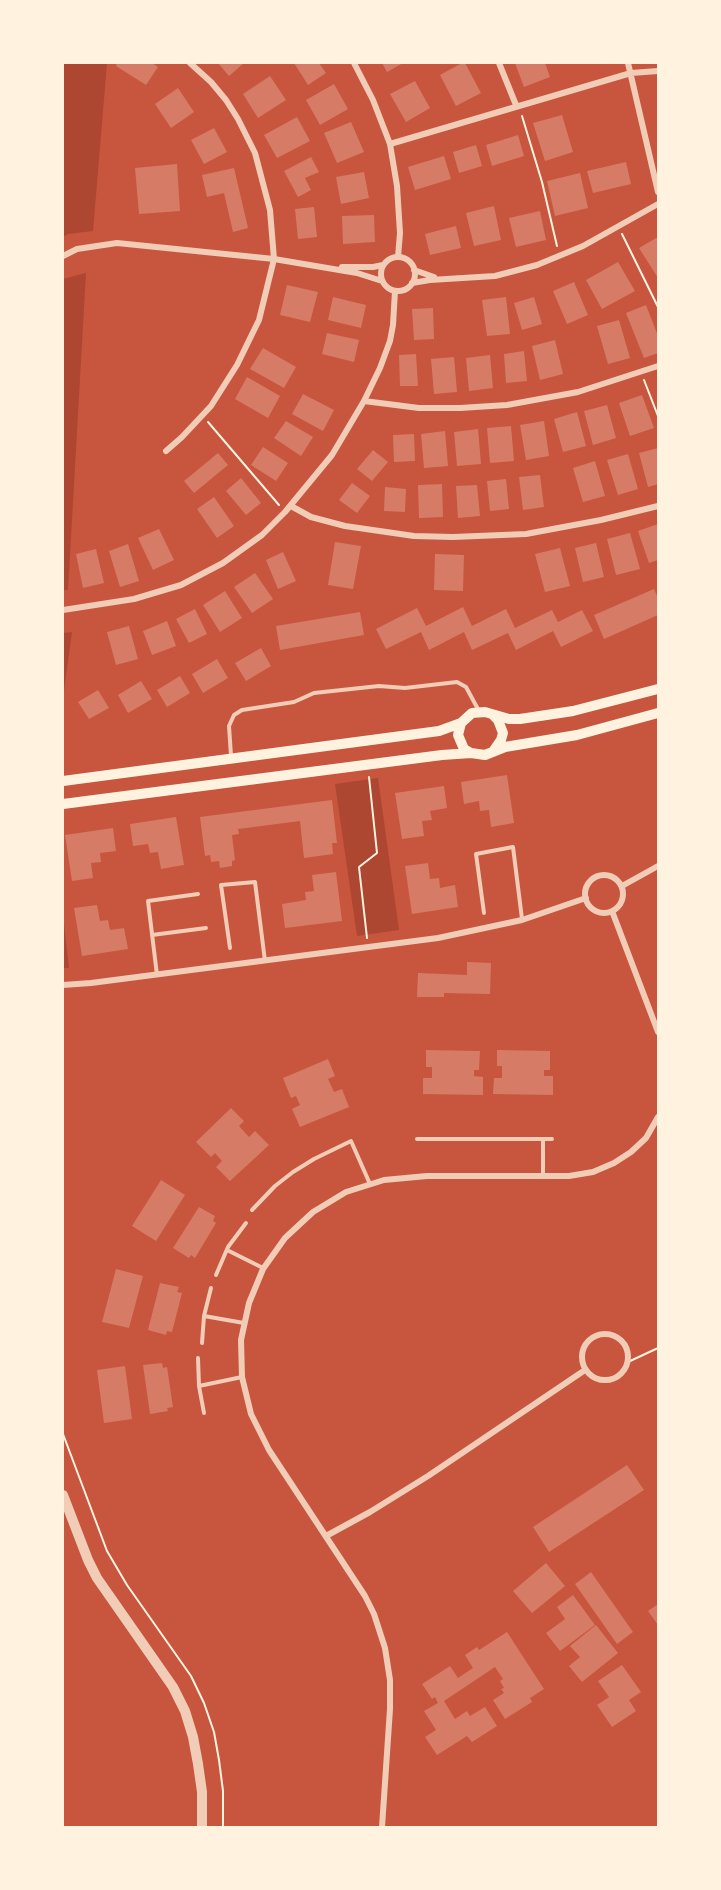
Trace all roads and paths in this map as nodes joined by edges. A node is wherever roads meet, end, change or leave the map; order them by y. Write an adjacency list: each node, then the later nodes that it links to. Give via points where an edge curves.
1 (190, 63): 15 (street, via 226,100 255,153 270,210)
2 (354, 63): 8 (street)
3 (499, 63): 7 (street)
4 (628, 63): 6 (street)
5 (658, 71): 6 (street)
6 (631, 73): 7 (street); 9 (street)
7 (518, 105): 8 (street); 14 (path)
8 (390, 144): 13 (street, via 397,186)
9 (658, 192)
10 (658, 204): 11 (street)
11 (618, 226): 14 (street); 23 (path)
12 (63, 256): 15 (street, via 77,249 117,243)
13 (399, 257): 16 (street); 18 (street, via 409,261)
14 (560, 257): 19 (street, via 495,276)
15 (274, 259): 17 (street); 27 (street, via 249,344 226,385)
16 (383, 264): 17 (street, via 368,268); 20 (street)
17 (319, 266): 20 (street)
18 (414, 270): 19 (street); 21 (street)
19 (456, 279): 21 (street)
20 (382, 281): 22 (street)
21 (412, 283): 22 (street)
22 (395, 291): 26 (street, via 390,341)
23 (658, 307)
24 (658, 366): 25 (street)
25 (641, 372): 26 (street, via 578,392 507,405 419,408); 28 (path)
26 (364, 401): 30 (street, via 332,455)
27 (202, 416): 29 (street); 32 (path)
28 (658, 416)
29 (166, 451)
30 (291, 506): 31 (street, via 311,517 345,526 453,537 526,534); 32 (street)
31 (658, 506)
32 (285, 512): 33 (street, via 262,535 223,563 181,585 134,599)
33 (63, 610)
34 (658, 689): 37 (main road, via 573,711 520,719)
35 (480, 711): 37 (main road); 38 (main road); 41 (lane, via 466,687 457,682 314,693 294,702 242,710 234,715 229,726)
36 (658, 713): 39 (main road)
37 (492, 715): 39 (main road, via 502,733)
38 (461, 723): 40 (main road, via 460,742); 41 (main road, via 439,731)
39 (492, 752): 40 (main road)
40 (471, 753): 42 (main road)
41 (232, 759): 43 (main road)
42 (368, 765): 44 (main road); 55 (path, via 377,853 359,867)
43 (63, 781)
44 (63, 804)
45 (658, 866): 46 (street)
46 (621, 886): 48 (street, via 611,876 599,875 588,884); 49 (street, via 622,900)
47 (198, 894): 53 (lane, via 148,901)
48 (586, 898): 49 (street, via 595,910); 51 (street)
49 (612, 911): 59 (street)
50 (484, 913): 51 (lane, via 476,854 513,847)
51 (522, 920): 55 (street, via 459,935)
52 (206, 928): 53 (lane)
53 (152, 935): 57 (lane)
54 (230, 948): 56 (lane, via 221,885 255,882)
55 (368, 948): 56 (street)
56 (266, 962): 57 (street)
57 (158, 975): 58 (street)
58 (63, 985)
59 (658, 1032)
60 (658, 1117): 64 (street, via 645,1138 614,1163 593,1172)
61 (417, 1139): 62 (lane)
62 (543, 1139): 63 (lane); 64 (lane)
63 (552, 1139)
64 (543, 1176): 65 (street, via 427,1176)
65 (370, 1184): 66 (lane, via 351,1141 293,1172); 69 (street, via 346,1192 313,1212 285,1238)
66 (252, 1210)
67 (246, 1223): 68 (lane)
68 (227, 1250): 69 (lane); 70 (lane)
69 (263, 1269): 73 (street)
70 (216, 1275)
71 (211, 1288): 72 (lane)
72 (204, 1316): 73 (lane); 74 (lane)
73 (245, 1323): 79 (street, via 241,1340)
74 (202, 1343)
75 (658, 1348): 77 (path)
76 (198, 1358): 80 (lane)
77 (628, 1362): 78 (street, via 618,1377 609,1380 591,1377); 78 (street, via 628,1353 618,1338 601,1334 585,1344)
78 (585, 1370): 84 (street, via 428,1476)
79 (242, 1377): 80 (lane); 84 (street, via 251,1414 268,1449)
80 (199, 1386): 81 (lane)
81 (204, 1413)
82 (63, 1434): 86 (path, via 111,1559 191,1676 204,1703 219,1760)
83 (63, 1495): 85 (street, via 97,1578 173,1687 185,1711 198,1764)
84 (326, 1536): 87 (street, via 365,1596 386,1656 390,1735)
85 (202, 1827)
86 (223, 1827)
87 (382, 1827)

